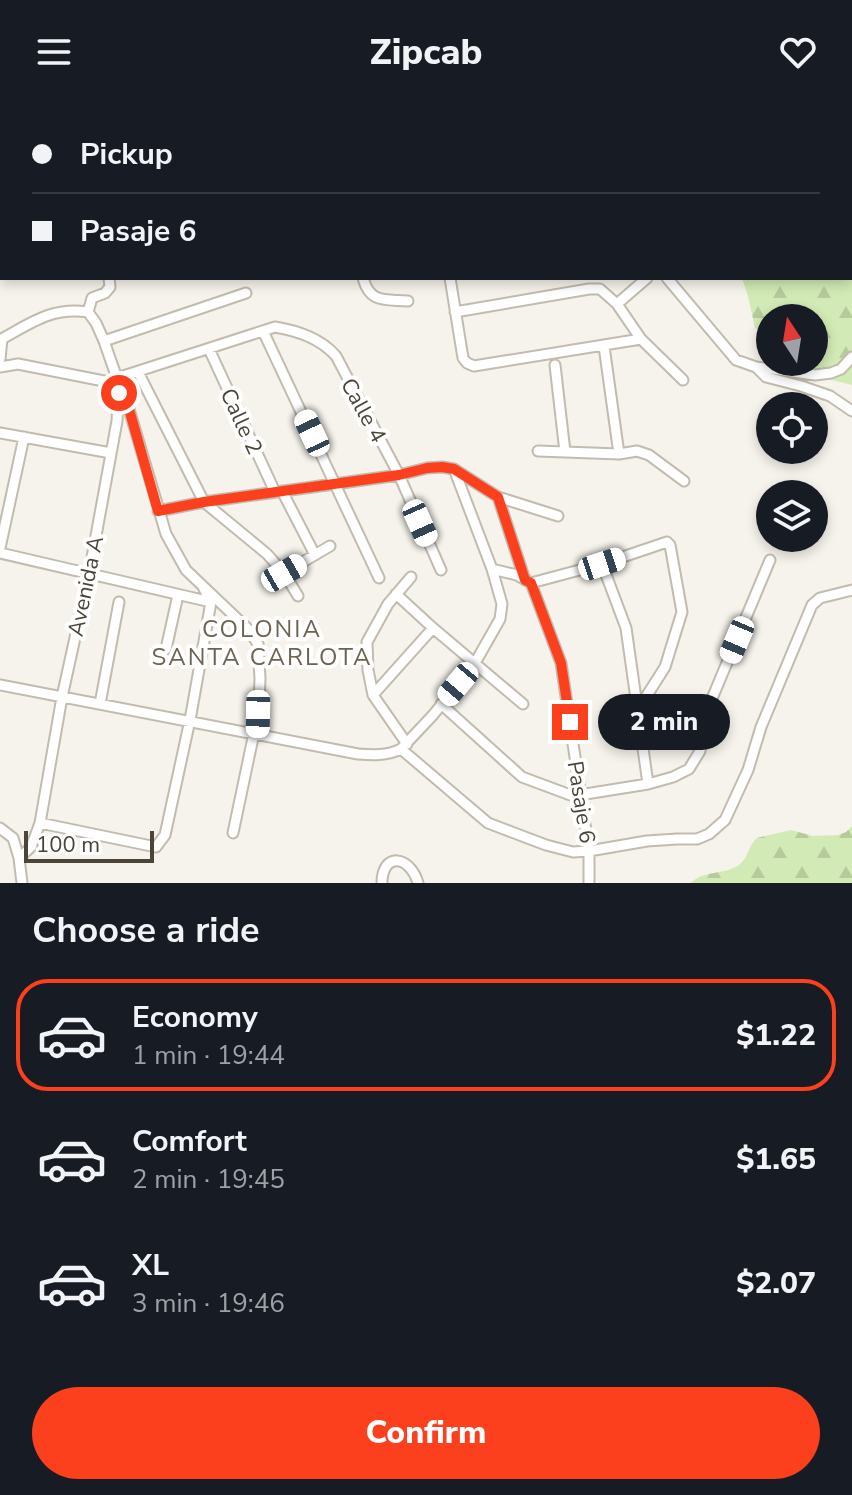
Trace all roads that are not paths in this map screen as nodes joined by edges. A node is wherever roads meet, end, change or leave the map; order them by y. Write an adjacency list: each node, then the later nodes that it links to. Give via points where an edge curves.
1 (109, 280): 9 (street, via 110,287 92,298)
2 (364, 280): 7 (street, via 375,298)
3 (450, 280): 10 (street)
4 (645, 280): 8 (street)
5 (669, 280): 21 (street, via 736,360)
6 (246, 293): 14 (street)
7 (408, 301)
8 (617, 304): 10 (street, via 600,289 589,289); 12 (street)
9 (88, 312): 13 (street, via 56,312); 14 (street, Avenida A)
10 (455, 312): 15 (street, via 463,358 474,366)
11 (263, 331): 16 (street); 35 (street, Calle 4, via 295,331 328,347); 37 (street)
12 (641, 339): 15 (street); 25 (street)
13 (1, 340): 18 (street)
14 (104, 341): 26 (street, Avenida A)
15 (604, 346): 33 (street)
16 (209, 349): 22 (street); 38 (street, Calle 2)
17 (852, 357): 23 (street, via 841,369)
18 (0, 359)
19 (555, 365): 31 (street)
20 (0, 367): 26 (street, via 18,364)
21 (756, 367)
22 (138, 372): 26 (street); 40 (street)
23 (828, 373)
24 (765, 376): 27 (street, via 830,396)
25 (683, 380)
26 (118, 385): 32 (street, Avenida A); 41 (street)
27 (852, 411)
28 (0, 433): 29 (street)
29 (24, 437): 32 (street); 44 (street)
30 (538, 451): 31 (street)
31 (565, 452): 33 (street)
32 (111, 453): 51 (street, Avenida A)
33 (619, 454): 36 (street, via 643,452)
34 (454, 469): 35 (street); 39 (street); 48 (street)
35 (399, 475): 37 (street); 49 (street, Calle 4)
36 (684, 481)
37 (336, 484): 38 (street); 53 (street)
38 (279, 491): 40 (street); 45 (street, Calle 2)
39 (498, 497): 42 (street); 54 (street, Pasaje 6)
40 (204, 502): 41 (street); 50 (street)
41 (158, 511): 55 (street, via 186,570)
42 (558, 516)
43 (330, 546): 45 (street)
44 (0, 550): 51 (street)
45 (315, 555): 50 (street)
46 (770, 560): 75 (street, via 703,720 700,751 689,769)
47 (602, 564): 54 (street); 71 (street, via 626,628); 71 (street, via 667,542 671,546 682,612 665,667)
48 (492, 569): 54 (street); 64 (street, via 502,604 500,619)
49 (441, 570)
50 (284, 573): 59 (street)
51 (89, 574): 58 (street); 67 (street, Avenida A)
52 (411, 577): 57 (street)
53 (379, 578)
54 (528, 582): 76 (street, Pasaje 6, via 561,663)
55 (202, 585): 61 (street); 73 (street, via 258,644)
56 (852, 590): 80 (street, via 812,605 725,820 697,839)
57 (396, 594): 62 (street); 66 (street, via 367,642)
58 (178, 595): 61 (street); 63 (street)
59 (298, 596)
60 (119, 602): 68 (street)
61 (211, 602): 72 (street)
62 (433, 628): 64 (street); 66 (street)
63 (166, 649)
64 (475, 663): 69 (street); 70 (street)
65 (0, 685): 67 (street)
66 (373, 695): 74 (street)
67 (62, 697): 68 (street); 77 (street, Avenida A)
68 (100, 704): 72 (street)
69 (441, 704): 74 (street); 76 (street, via 522,777)
70 (523, 704)
71 (637, 711): 75 (street)
72 (190, 720): 73 (street); 77 (street, via 165,835 156,847)
73 (256, 733): 74 (street, via 358,754 395,752); 79 (street)
74 (404, 746): 80 (street, via 488,823 546,845)
75 (648, 784): 76 (street)
76 (581, 795): 80 (street, Pasaje 6)
77 (40, 823): 81 (street, Avenida A, via 31,847)
78 (0, 828): 81 (street, via 13,838)
79 (233, 833)
80 (589, 851): 85 (street, Pasaje 6)
81 (19, 858): 82 (street)
82 (22, 883)
83 (382, 883): 84 (street, via 386,868 397,861 409,866)
84 (418, 883)
85 (589, 883)

